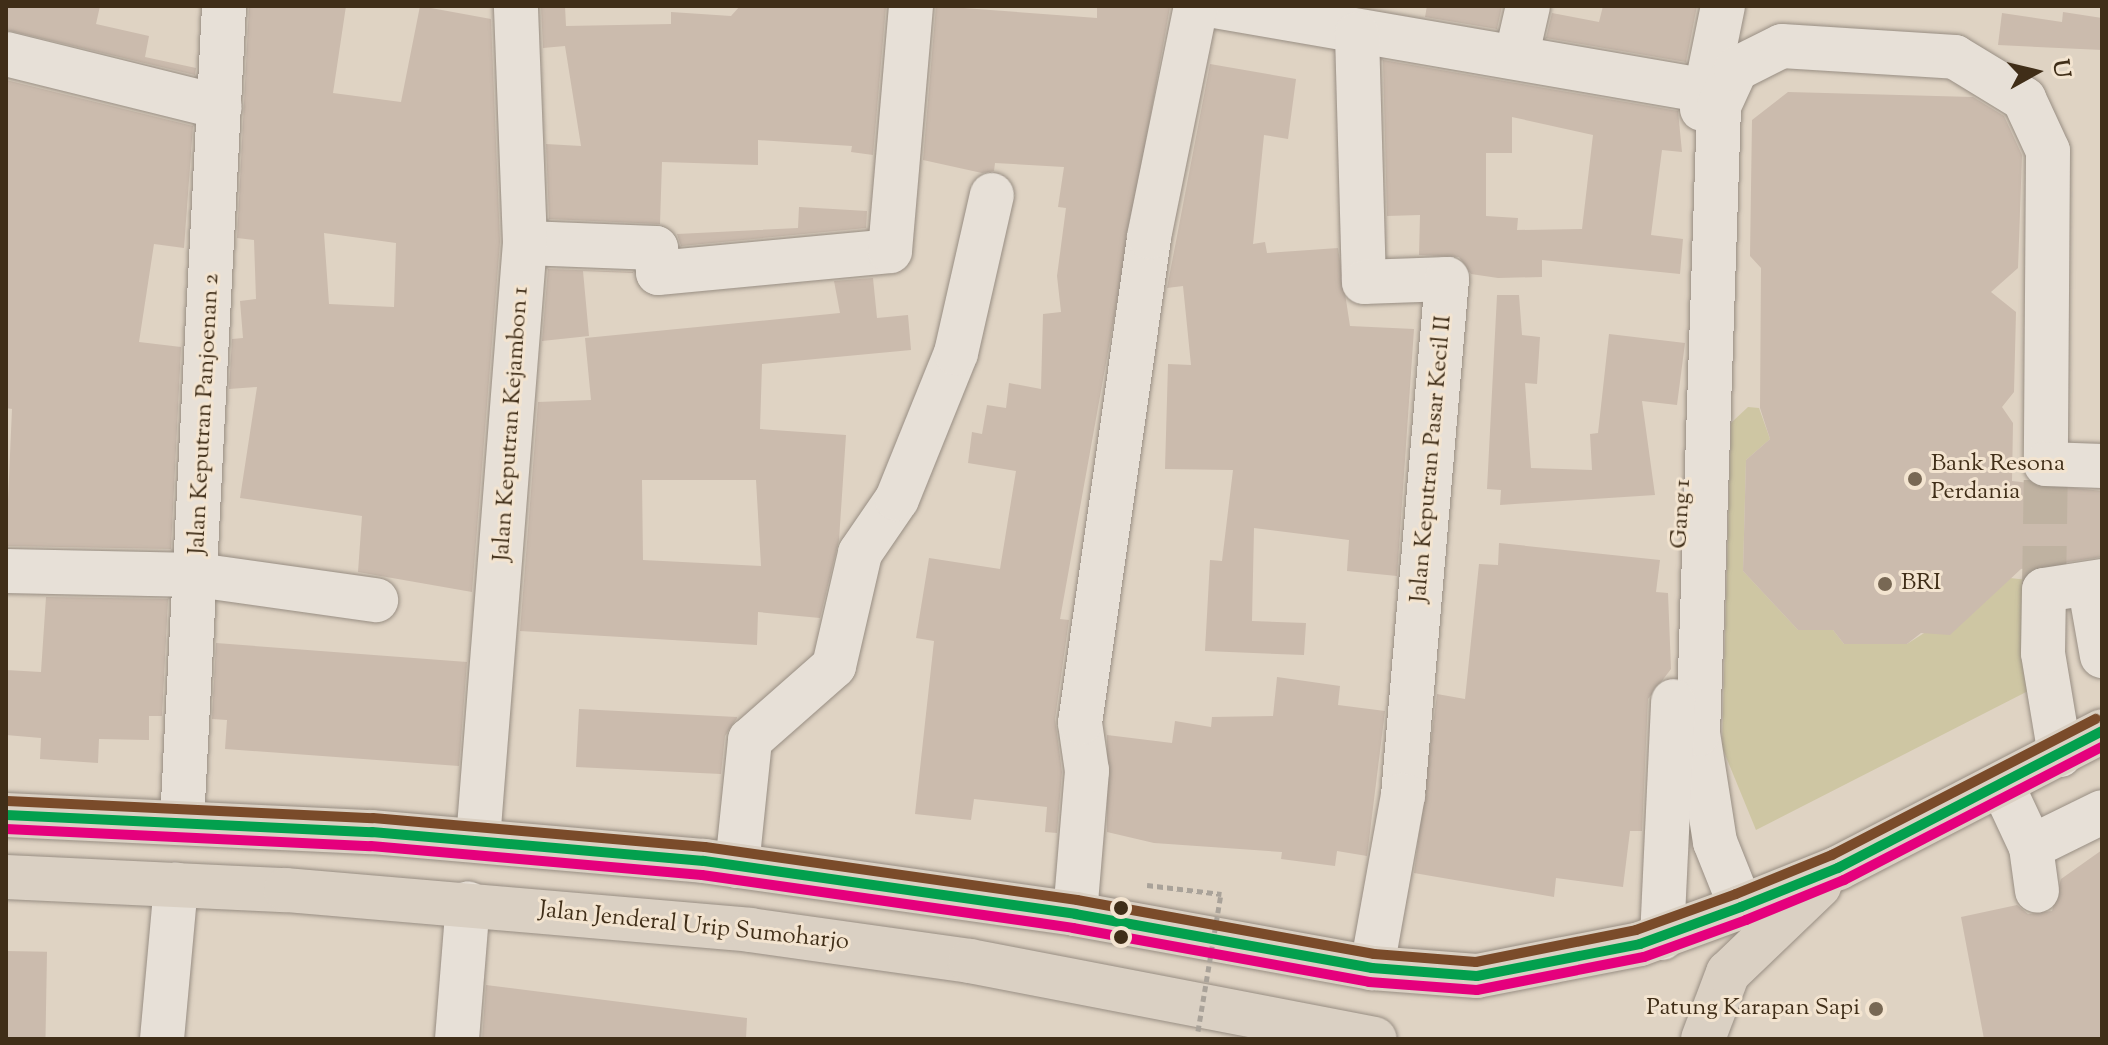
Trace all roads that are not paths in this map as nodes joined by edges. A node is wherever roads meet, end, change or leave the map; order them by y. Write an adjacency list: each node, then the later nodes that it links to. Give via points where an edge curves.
1 (224, 6): 12 (street, Jalan Keputran Panjoenan 2)
2 (516, 6): 14 (street, Jalan Keputran Kejambon 1)
3 (911, 6): 14 (street, via 890,251 658,273 656,248)
4 (1196, 6): 36 (street, via 1149,237 1080,723 1087,771)
5 (1528, 6): 10 (street)
6 (1723, 6): 11 (street, Gang 1)
7 (1240, 8): 8 (street)
8 (1357, 34): 10 (street); 38 (street, Jalan Keputran Pasar Kecil II, via 1364,282 1447,279 1403,795)
9 (6, 54): 12 (street)
10 (1517, 54): 11 (street)
11 (1703, 90): 37 (street, Gang 1)
12 (220, 107): 17 (street, Jalan Keputran Panjoenan 2)
13 (992, 195): 29 (street, via 956,353 897,499 860,553 834,666 750,740)
14 (525, 243): 27 (street, Jalan Keputran Kejambon 1)
15 (2102, 466): 35 (street, via 2046,464 2048,151 2024,99 1955,57 1782,46 1736,69 1719,106 1698,734 1715,842)
16 (6, 571): 17 (street)
17 (197, 575): 19 (street); 26 (street, Jalan Keputran Panjoenan 2)
18 (2096, 584): 20 (street); 22 (street, via 2044,590 2043,653)
19 (376, 600)
20 (2102, 656)
21 (2102, 731): 22 (main road)
22 (2060, 755): 23 (main road)
23 (2002, 785): 28 (street); 30 (main road)
24 (2102, 812): 28 (street)
25 (6, 815): 26 (main road)
26 (182, 822): 27 (main road)
27 (478, 840): 29 (main road)
28 (2031, 847): 33 (street)
29 (737, 866): 36 (main road)
30 (1838, 868): 35 (main road); 42 (main road, via 1728,973)
31 (6, 877): 32 (main road, Jalan Jenderal Urip Sumoharjo)
32 (176, 885): 34 (main road, Jalan Jenderal Urip Sumoharjo); 39 (street)
33 (2037, 891)
34 (468, 903): 40 (street); 41 (main road, Jalan Jenderal Urip Sumoharjo, via 970,961)
35 (1741, 907): 37 (main road)
36 (1075, 914): 38 (main road)
37 (1662, 938): 38 (main road, via 1522,972)
38 (1372, 968)
39 (162, 1039)
40 (457, 1039)
41 (1375, 1039)
42 (1703, 1039)

